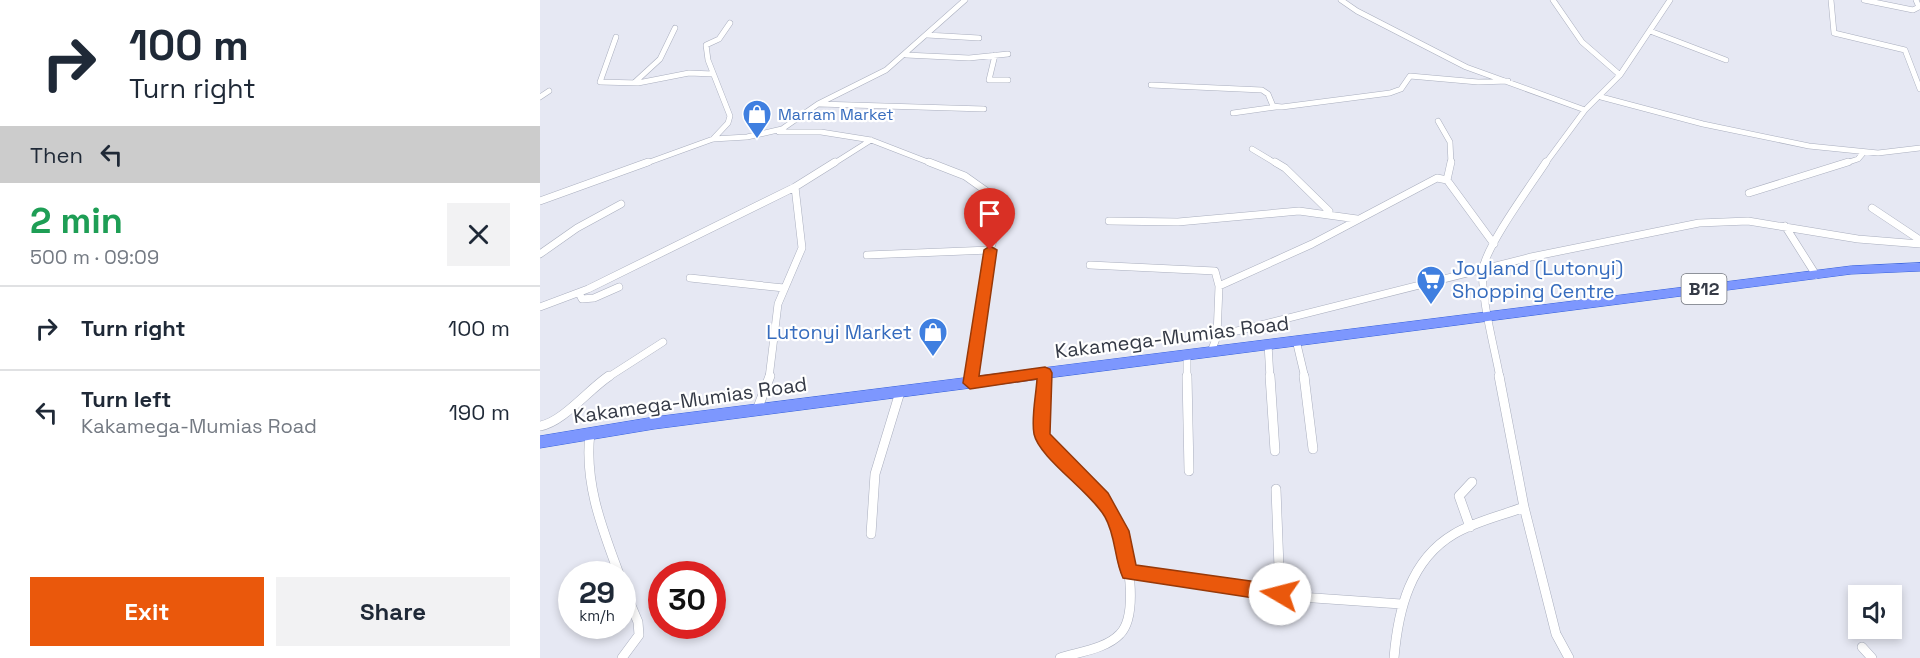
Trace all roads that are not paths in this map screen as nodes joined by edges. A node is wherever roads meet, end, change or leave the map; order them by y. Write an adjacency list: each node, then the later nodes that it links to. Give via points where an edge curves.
1 (965, 0): 11 (street)
2 (1341, 0): 21 (street, via 1448,58)
3 (1553, 0): 19 (street, via 1583,44)
4 (1670, 0): 10 (street)
5 (1831, 0): 24 (street, via 1834,33 1905,50)
6 (1864, 0): 7 (street, via 1913,10 1919,7)
7 (1916, 0)
8 (730, 23): 18 (street, via 719,39 706,45)
9 (675, 28): 22 (street, via 660,59)
10 (1650, 31): 17 (street); 19 (street)
11 (927, 35): 13 (street); 15 (street)
12 (616, 37): 22 (street, via 600,81)
13 (979, 38)
14 (1008, 54): 16 (street)
15 (906, 55): 16 (street); 28 (street, via 874,77)
16 (995, 55): 20 (street, via 989,80)
17 (1726, 60)
18 (713, 74): 22 (street, via 689,73); 35 (street, via 730,116)
19 (1620, 75): 27 (street)
20 (1008, 80)
21 (1508, 81): 29 (street, via 1410,76 1401,89 1390,93); 31 (street)
22 (635, 82)
23 (1151, 85): 29 (street, via 1262,90)
24 (1920, 89)
25 (549, 91): 26 (street)
26 (540, 97)
27 (1600, 97): 31 (street); 39 (street, via 1702,124 1809,146)
28 (818, 104): 30 (street); 34 (street, via 790,125)
29 (1276, 107): 32 (street)
30 (984, 109)
31 (1585, 110): 51 (street, via 1547,160)
32 (1233, 112)
33 (1438, 121): 40 (street, via 1453,146)
34 (772, 132): 35 (street); 36 (street, via 821,132)
35 (713, 139): 43 (street)
36 (871, 140): 41 (street); 52 (street, via 964,176 989,193 998,210 999,223)
37 (1920, 148): 39 (street)
38 (1252, 149): 46 (street, via 1285,168)
39 (1864, 152): 42 (street, via 1858,159)
40 (1447, 180): 47 (street, via 1434,179); 51 (street)
41 (795, 188): 62 (street, via 802,248); 63 (street)
42 (1749, 193)
43 (540, 201)
44 (621, 204): 53 (street)
45 (1872, 208): 50 (street)
46 (1329, 211): 47 (street); 48 (street, via 1273,211 1171,222)
47 (1357, 219): 60 (street)
48 (1109, 221)
49 (1785, 226): 50 (street, via 1858,239); 57 (street, via 1748,221 1699,223); 58 (street)
50 (1920, 242)
51 (1494, 244): 57 (street)
52 (990, 250): 54 (street); 73 (street)
53 (540, 254)
54 (867, 255)
55 (1090, 264): 60 (street, via 1215,271)
56 (1920, 267): 58 (highway, B12)
57 (1483, 268): 65 (street); 66 (street)
58 (1816, 275): 65 (highway, B12)
59 (690, 278): 62 (street)
60 (1219, 286): 66 (street)
61 (619, 287): 63 (street, via 588,299 582,299)
62 (784, 288): 75 (street, via 776,313 770,375)
63 (579, 293): 64 (street)
64 (540, 307)
65 (1488, 315): 67 (highway, Kakamega-Mumias Road / B12); 84 (street)
66 (1217, 336): 70 (street)
67 (1296, 340): 69 (highway, Kakamega-Mumias Road / B12); 79 (street)
68 (663, 342): 76 (street, via 592,387 552,424)
69 (1268, 344): 70 (highway, Kakamega-Mumias Road / B12); 80 (street)
70 (1211, 352): 71 (highway, Kakamega-Mumias Road / B12)
71 (1187, 355): 72 (highway, Kakamega-Mumias Road / B12); 81 (street)
72 (1045, 373): 73 (highway, Kakamega-Mumias Road / B12); 88 (street, via 1042,434 1046,444 1102,498 1112,513 1121,531)
73 (970, 383): 74 (highway, Kakamega-Mumias Road / B12)
74 (900, 392): 75 (highway, Kakamega-Mumias Road / B12); 86 (street, via 875,474)
75 (757, 410): 77 (highway, Kakamega-Mumias Road / B12)
76 (540, 426)
77 (590, 433): 78 (highway, Kakamega-Mumias Road / B12); 87 (street, via 592,485)
78 (540, 442)
79 (1313, 449)
80 (1275, 451)
81 (1189, 471)
82 (1472, 482): 85 (street, via 1459,496)
83 (1276, 489): 89 (street)
84 (1524, 507): 85 (street); 96 (street, via 1556,634)
85 (1470, 527): 90 (street, via 1437,546 1412,579)
86 (871, 534)
87 (615, 561)
88 (1129, 573): 89 (street); 94 (street, via 1129,609 1119,636)
89 (1280, 594): 90 (street)
90 (1401, 604): 95 (street)
91 (636, 617): 93 (street, via 639,635)
92 (1862, 647): 97 (street)
93 (622, 658)
94 (1059, 658)
95 (1394, 658)
96 (1569, 658)
97 (1872, 658)

